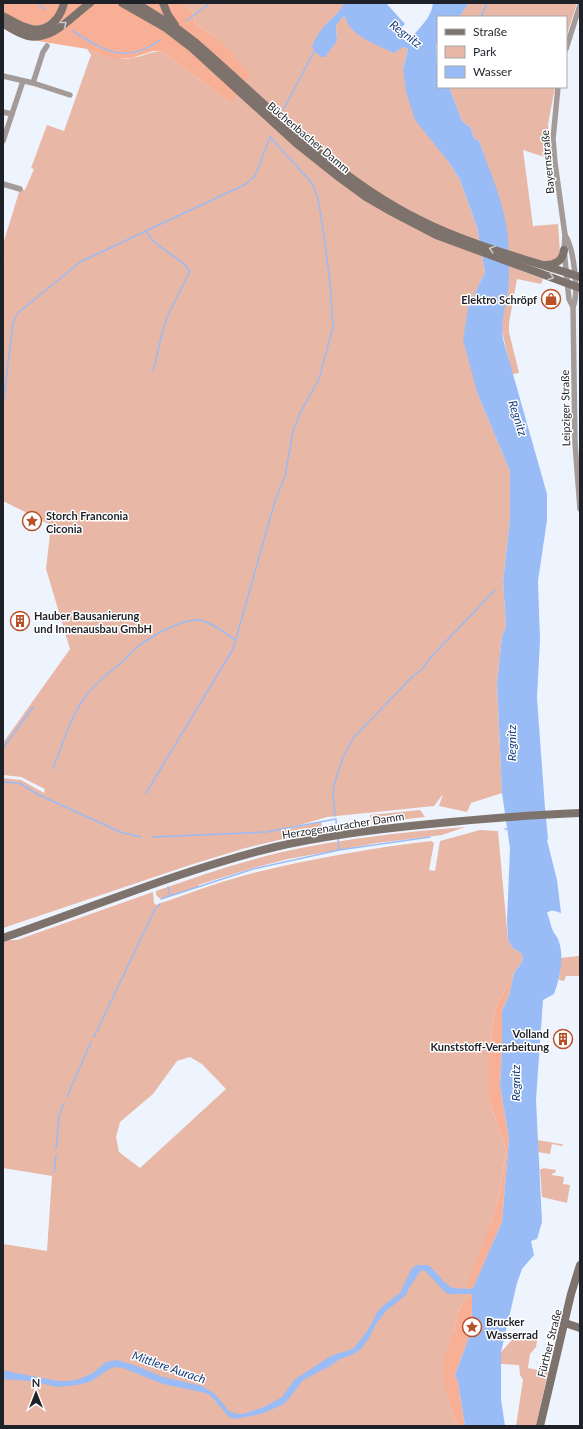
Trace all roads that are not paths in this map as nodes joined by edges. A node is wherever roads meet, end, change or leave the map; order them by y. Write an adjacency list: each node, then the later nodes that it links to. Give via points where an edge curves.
1 (64, 3): 9 (main road, via 55,22 38,30 22,26)
2 (90, 3): 10 (main road, one-way to 2, via 21,34 41,36 57,29)
3 (117, 3): 8 (main road)
4 (122, 3): 8 (main road, Büchenbacher Damm)
5 (136, 3): 11 (main road, Büchenbacher Damm)
6 (163, 3): 11 (main road)
7 (580, 5): 13 (street)
8 (141, 14): 17 (main road, Büchenbacher Damm, via 166,28)
9 (3, 16)
10 (3, 24)
11 (179, 30): 17 (main road, Büchenbacher Damm, via 196,43)
12 (47, 46): 16 (street)
13 (567, 46)
14 (3, 76): 15 (street)
15 (24, 80): 16 (street); 21 (street)
16 (32, 83): 19 (street)
17 (237, 84): 27 (main road, Büchenbacher Damm, via 300,137 341,176 461,241)
18 (558, 88): 25 (street, Bayernstraße, via 555,163)
19 (70, 95)
20 (3, 112): 21 (street)
21 (12, 114): 22 (street)
22 (3, 141)
23 (3, 184): 24 (street)
24 (20, 189)
25 (565, 235): 26 (street, Bayernstraße); 30 (street, Bayernstraße)
26 (564, 250): 28 (main road, via 563,257 557,263); 29 (street, Bayernstraße)
27 (521, 263): 28 (main road, Büchenbacher Damm); 31 (main road, Büchenbacher Damm, one-way to 31)
28 (542, 265): 29 (main road, Büchenbacher Damm)
29 (567, 273): 30 (main road, Büchenbacher Damm); 31 (street)
30 (578, 276): 32 (street)
31 (568, 284): 32 (main road, Büchenbacher Damm); 33 (street, Leipziger Straße, via 569,299)
32 (578, 287): 33 (street, Leipziger Straße)
33 (573, 307): 34 (street, Leipziger Straße)
34 (577, 368): 35 (street, Leipziger Straße, via 575,442)
35 (580, 509)
36 (580, 813): 37 (main road, Herzogenauracher Damm, via 374,830 275,847 192,872)
37 (3, 938)
38 (580, 1265): 39 (main road, Fürther Straße)
39 (565, 1323): 40 (main road); 41 (main road, Fürther Straße)
40 (580, 1328)
41 (540, 1426)

